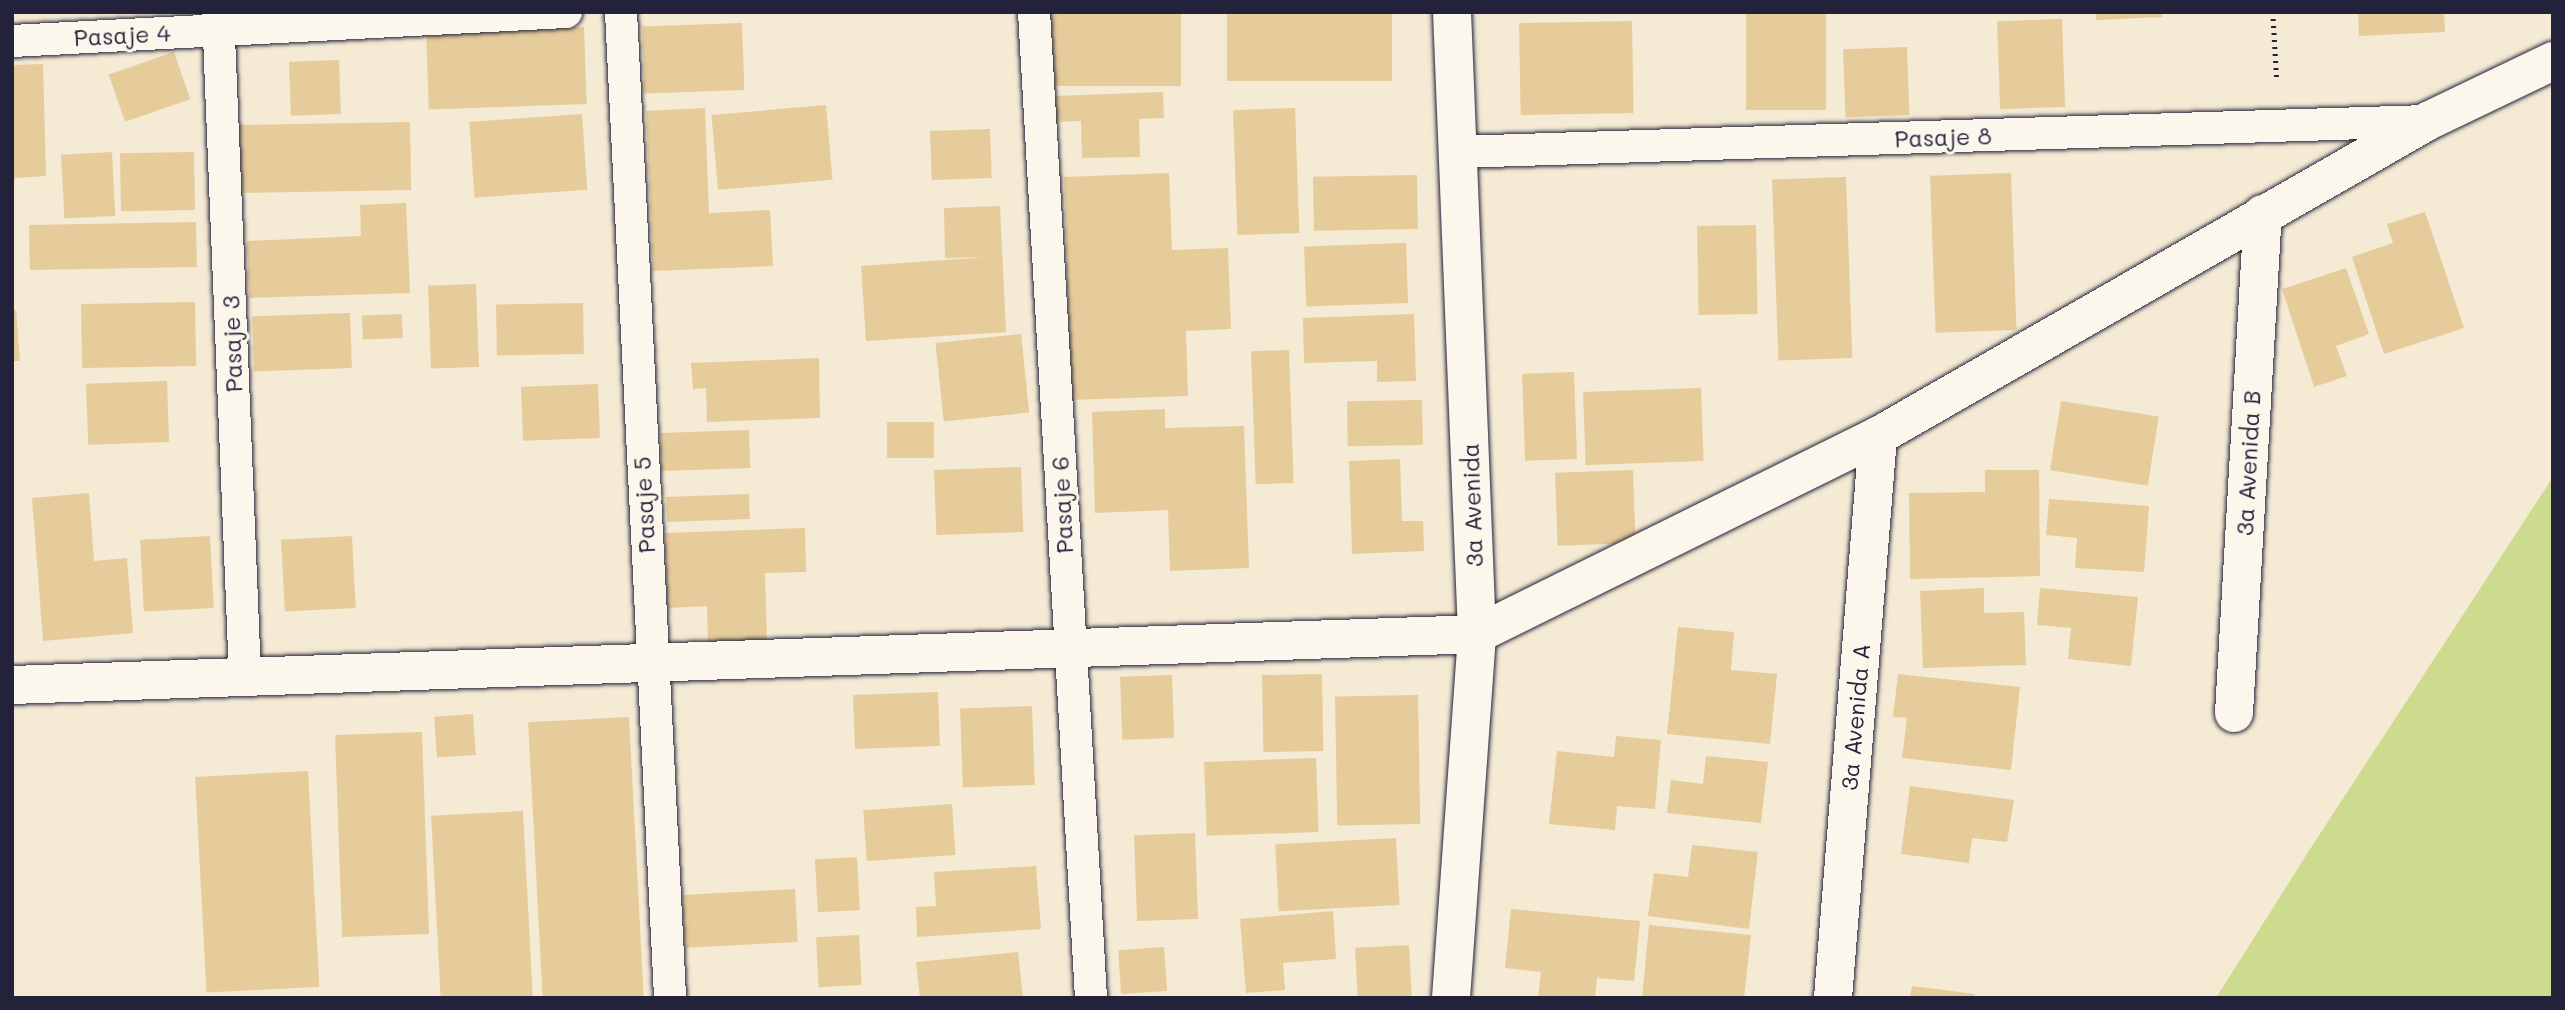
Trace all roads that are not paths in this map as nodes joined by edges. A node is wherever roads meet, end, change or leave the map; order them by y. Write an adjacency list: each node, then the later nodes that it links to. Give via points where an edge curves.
1 (566, 12): 5 (lane, Pasaje 4)
2 (621, 12): 14 (lane, Pasaje 5)
3 (1034, 12): 13 (lane, Pasaje 6)
4 (1452, 12): 9 (street, 3a Avenida)
5 (219, 21): 6 (lane, Pasaje 4); 15 (lane, Pasaje 3)
6 (12, 41)
7 (2553, 61): 8 (street)
8 (2428, 121): 9 (lane, Pasaje 8); 10 (street)
9 (1458, 152): 12 (street, 3a Avenida)
10 (2263, 214): 11 (street); 17 (street, 3a Avenida B)
11 (1878, 436): 12 (street); 21 (street, 3a Avenida A)
12 (1477, 635): 13 (street); 20 (street, 3a Avenida)
13 (1070, 648): 14 (street); 19 (lane, Pasaje 6)
14 (651, 662): 15 (street); 18 (lane, Pasaje 5)
15 (245, 676): 16 (street)
16 (12, 685)
17 (2234, 713)
18 (670, 998)
19 (1091, 998)
20 (1451, 998)
21 (1833, 998)

